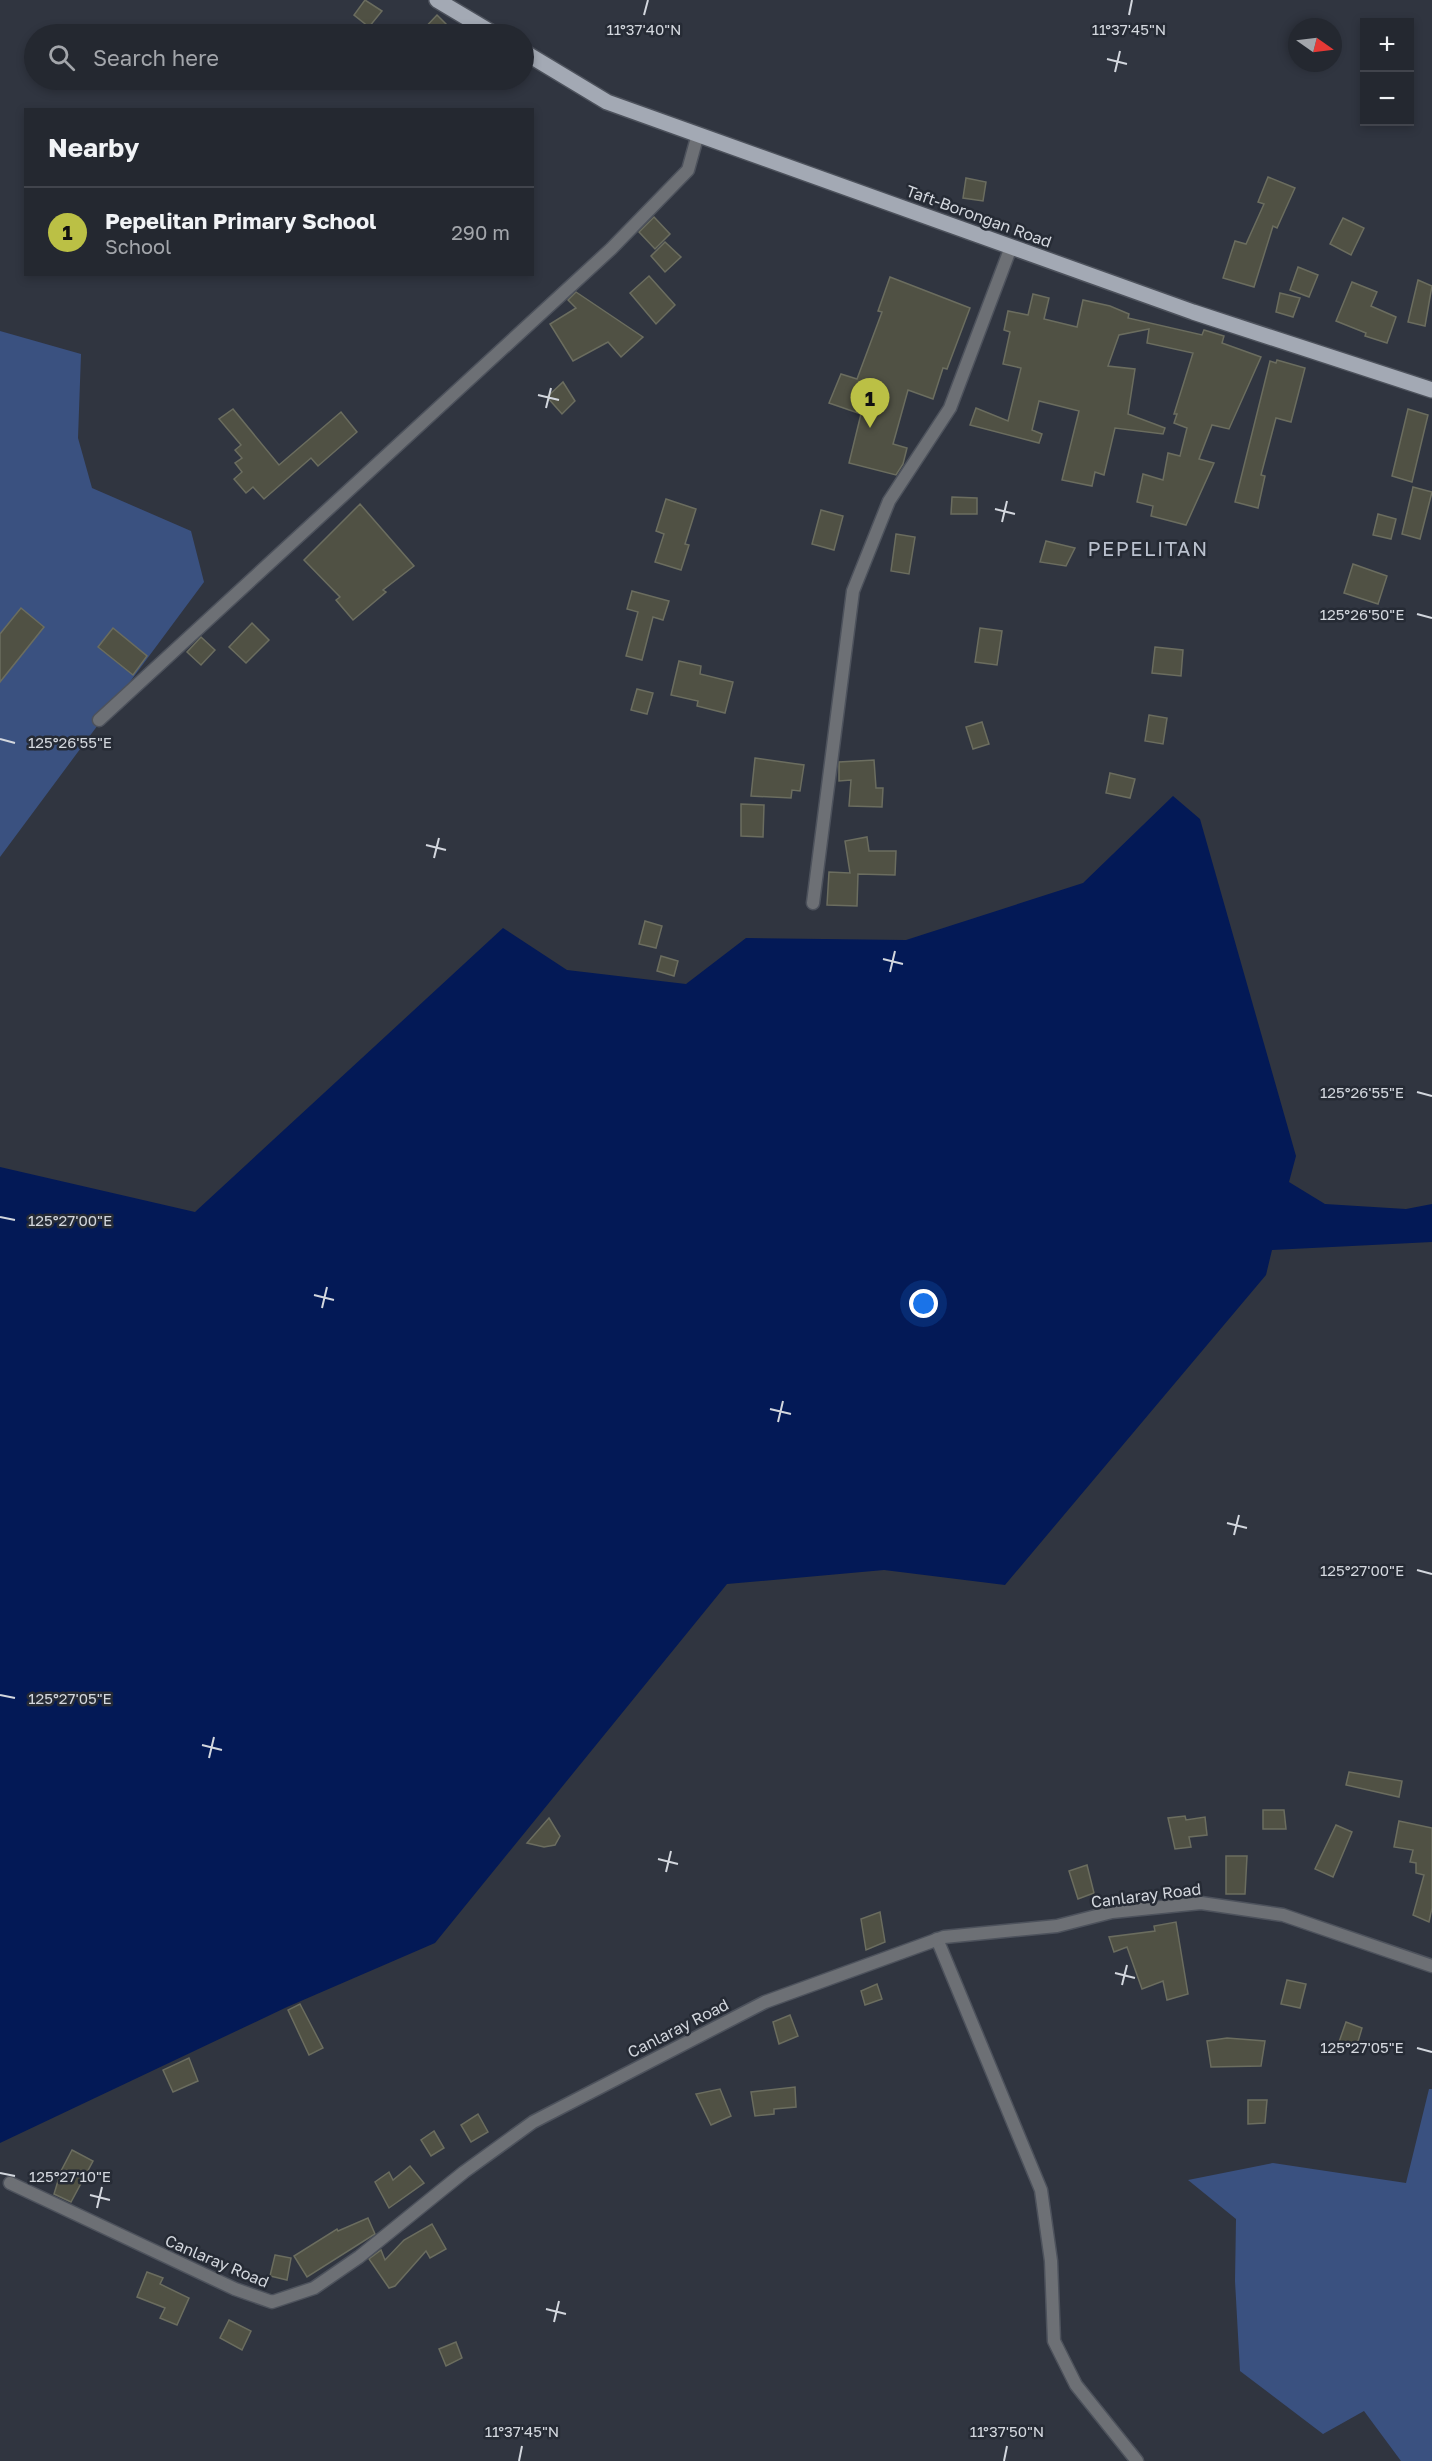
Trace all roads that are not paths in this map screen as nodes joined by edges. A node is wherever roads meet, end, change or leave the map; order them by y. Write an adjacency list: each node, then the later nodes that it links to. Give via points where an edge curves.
1 (437, 0): 2 (main road)
2 (477, 24)
3 (534, 58): 4 (main road, Taft-Borongan Road, via 607,102)
4 (698, 134): 5 (main road, Taft-Borongan Road); 7 (street, via 688,170 611,249)
5 (1011, 247): 6 (main road, Taft-Borongan Road, via 1193,312); 8 (street, via 950,408 889,501 853,591)
6 (1432, 390)
7 (99, 720)
8 (813, 903)
9 (937, 1939): 10 (street, Canlaray Road, via 1057,1926 1112,1912 1201,1903 1283,1915); 11 (street, Canlaray Road, via 765,2002 533,2122 359,2257 314,2288 272,2302 235,2289); 12 (street, via 1041,2190 1051,2261 1054,2341 1076,2385)
10 (1432, 1966)
11 (10, 2183)
12 (1137, 2461)

